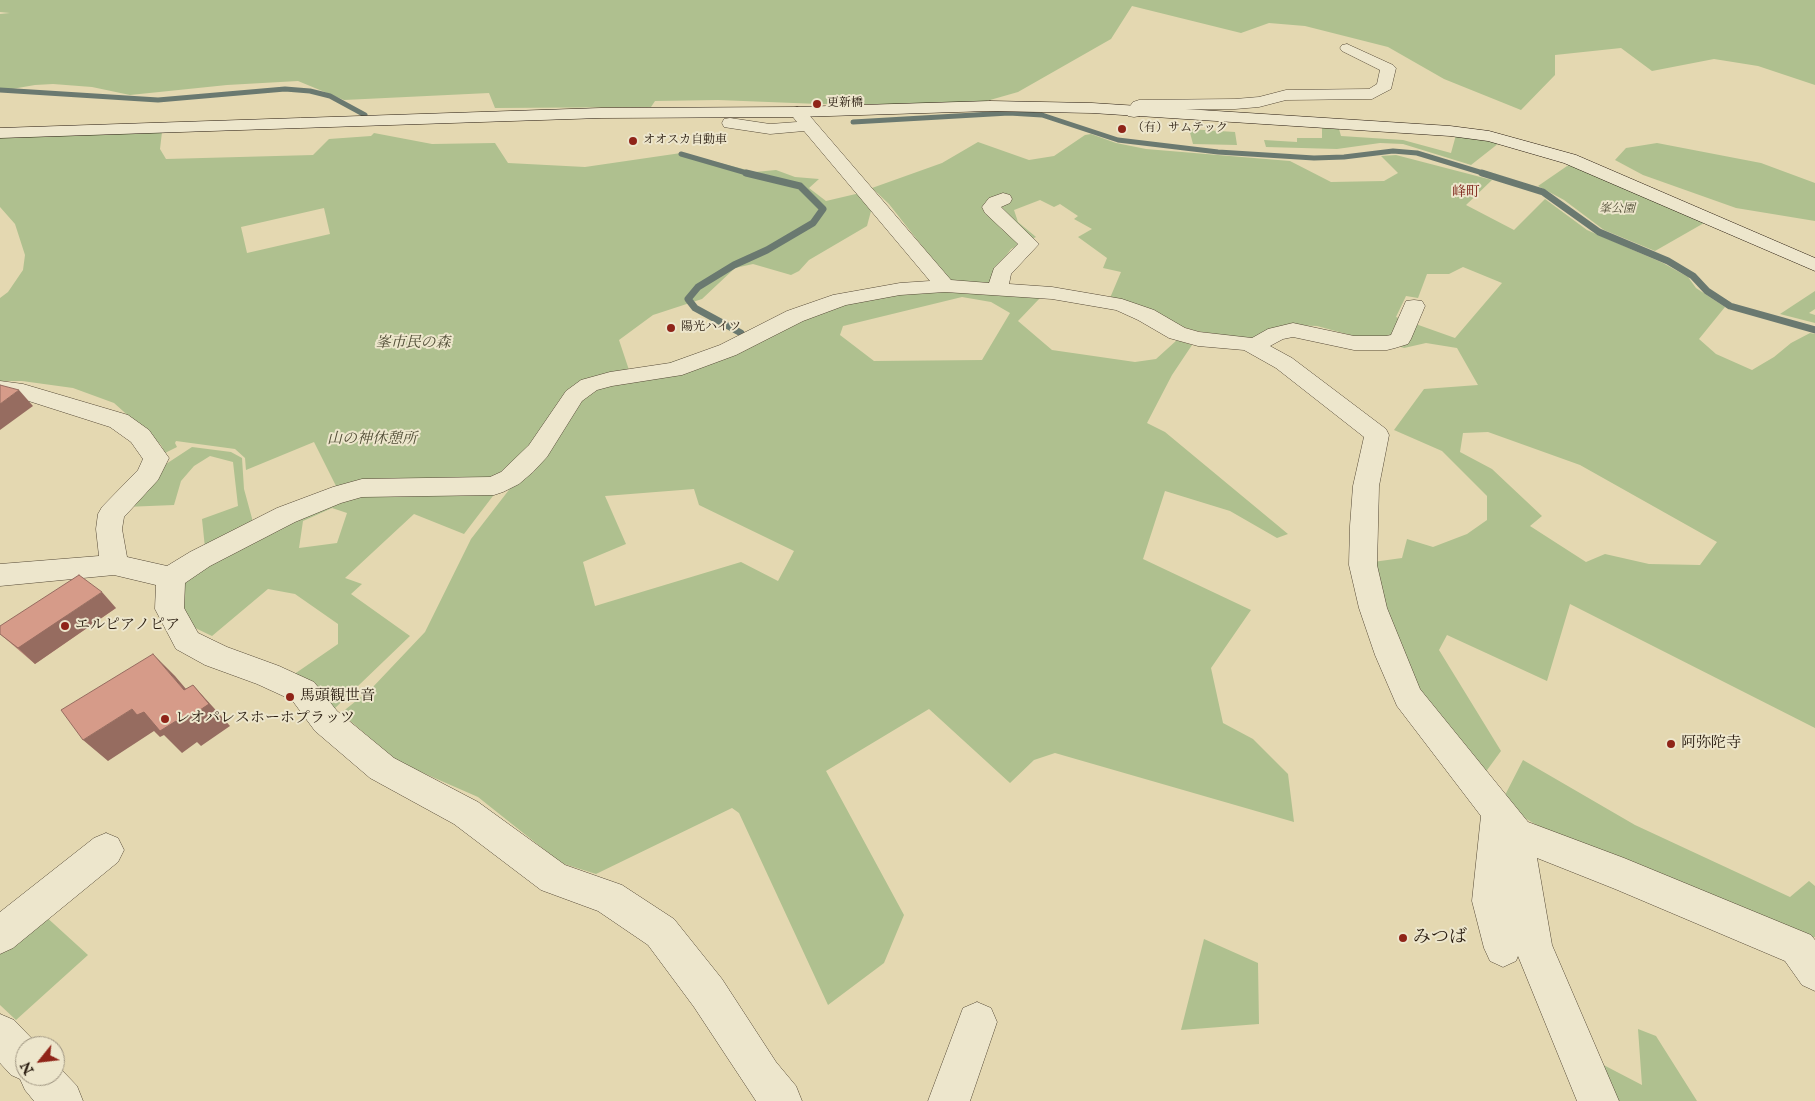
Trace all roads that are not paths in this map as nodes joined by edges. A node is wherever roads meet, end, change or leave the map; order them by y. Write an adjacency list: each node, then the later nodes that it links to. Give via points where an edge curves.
1 (1347, 48): 2 (street, via 1388,68 1385,86 1372,94 1286,95 1235,104 1139,106)
2 (1134, 112): 3 (street, via 990,106); 7 (street, via 1489,136 1570,159)
3 (803, 119): 4 (street, via 770,129); 5 (street, via 572,114); 8 (street)
4 (730, 123)
5 (0, 133)
6 (1003, 199): 9 (street, via 996,202 992,210 1029,244 1001,272)
7 (1815, 265)
8 (945, 286): 9 (street); 15 (street, via 900,289 841,300 795,316 728,350 674,370 589,385 574,396 538,451 524,466 494,486 362,488 333,496 286,515)
9 (998, 289): 11 (street, via 1052,293 1122,305 1198,340)
10 (1414, 306): 11 (street, via 1400,339 1387,343 1354,343 1293,330 1276,334)
11 (1253, 346): 16 (street, via 1284,363 1377,435 1366,486 1362,526 1363,565 1373,608 1408,697)
12 (0, 388): 13 (street, via 15,389 119,421 140,436 156,458 149,474 112,514 109,529)
13 (114, 564): 14 (street); 15 (street)
14 (0, 575)
15 (171, 578): 26 (street, via 169,609 186,641 303,691 326,721 382,768 466,812 554,878 608,898 661,932)
16 (1508, 823): 19 (street, via 1490,901); 20 (street, via 1798,948); 28 (street, via 1533,946)
17 (106, 850): 18 (street)
18 (0, 935)
19 (1503, 948)
20 (1815, 972)
21 (977, 1022): 27 (street)
22 (0, 1034): 23 (street)
23 (15, 1050)
24 (48, 1086): 25 (street)
25 (62, 1101)
26 (781, 1101)
27 (949, 1101)
28 (1598, 1101)

